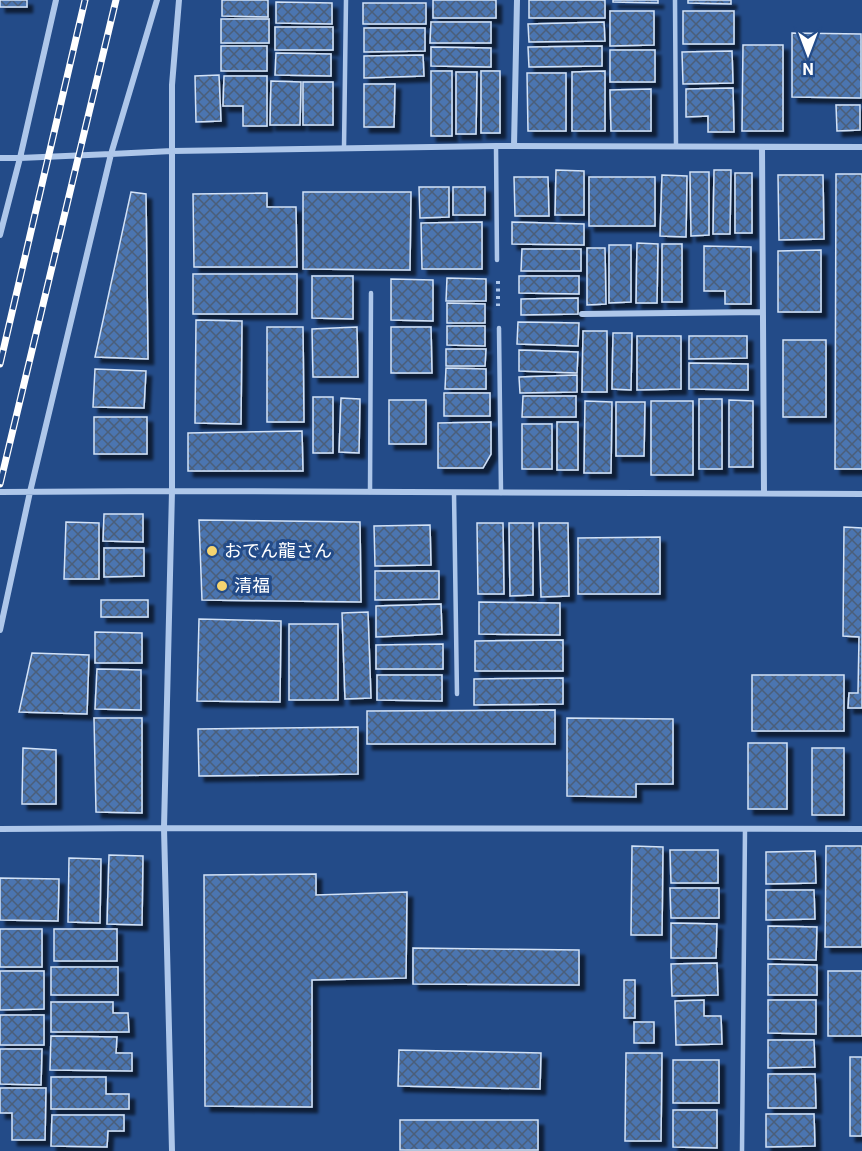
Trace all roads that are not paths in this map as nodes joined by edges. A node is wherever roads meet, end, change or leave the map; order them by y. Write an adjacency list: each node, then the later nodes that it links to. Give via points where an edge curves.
1 (56, 0): 16 (street)
2 (157, 0): 14 (street)
3 (179, 0): 13 (street, via 171,85)
4 (346, 0): 12 (lane)
5 (517, 0): 8 (street)
6 (675, 0): 9 (lane)
7 (496, 146): 8 (street); 12 (street); 18 (lane)
8 (514, 146): 9 (street)
9 (676, 146): 10 (street)
10 (762, 147): 11 (street); 20 (street)
11 (862, 147)
12 (344, 148): 13 (street)
13 (171, 151): 14 (street); 23 (street)
14 (111, 154): 16 (street); 25 (street)
15 (0, 158): 16 (street)
16 (20, 158): 17 (street)
17 (0, 235)
18 (497, 261)
19 (371, 293): 26 (lane)
20 (763, 312): 21 (street); 29 (street)
21 (582, 314)
22 (499, 328): 28 (lane)
23 (171, 491): 25 (street); 26 (street); 33 (street)
24 (0, 492): 25 (street)
25 (30, 492): 31 (street)
26 (370, 492): 27 (street)
27 (454, 492): 28 (street); 32 (lane)
28 (501, 492): 29 (street)
29 (764, 493): 30 (street)
30 (862, 494)
31 (0, 630)
32 (457, 694)
33 (164, 828): 34 (street); 35 (street); 37 (street)
34 (0, 829)
35 (745, 829): 36 (street); 38 (lane)
36 (862, 829)
37 (172, 1151)
38 (742, 1151)

